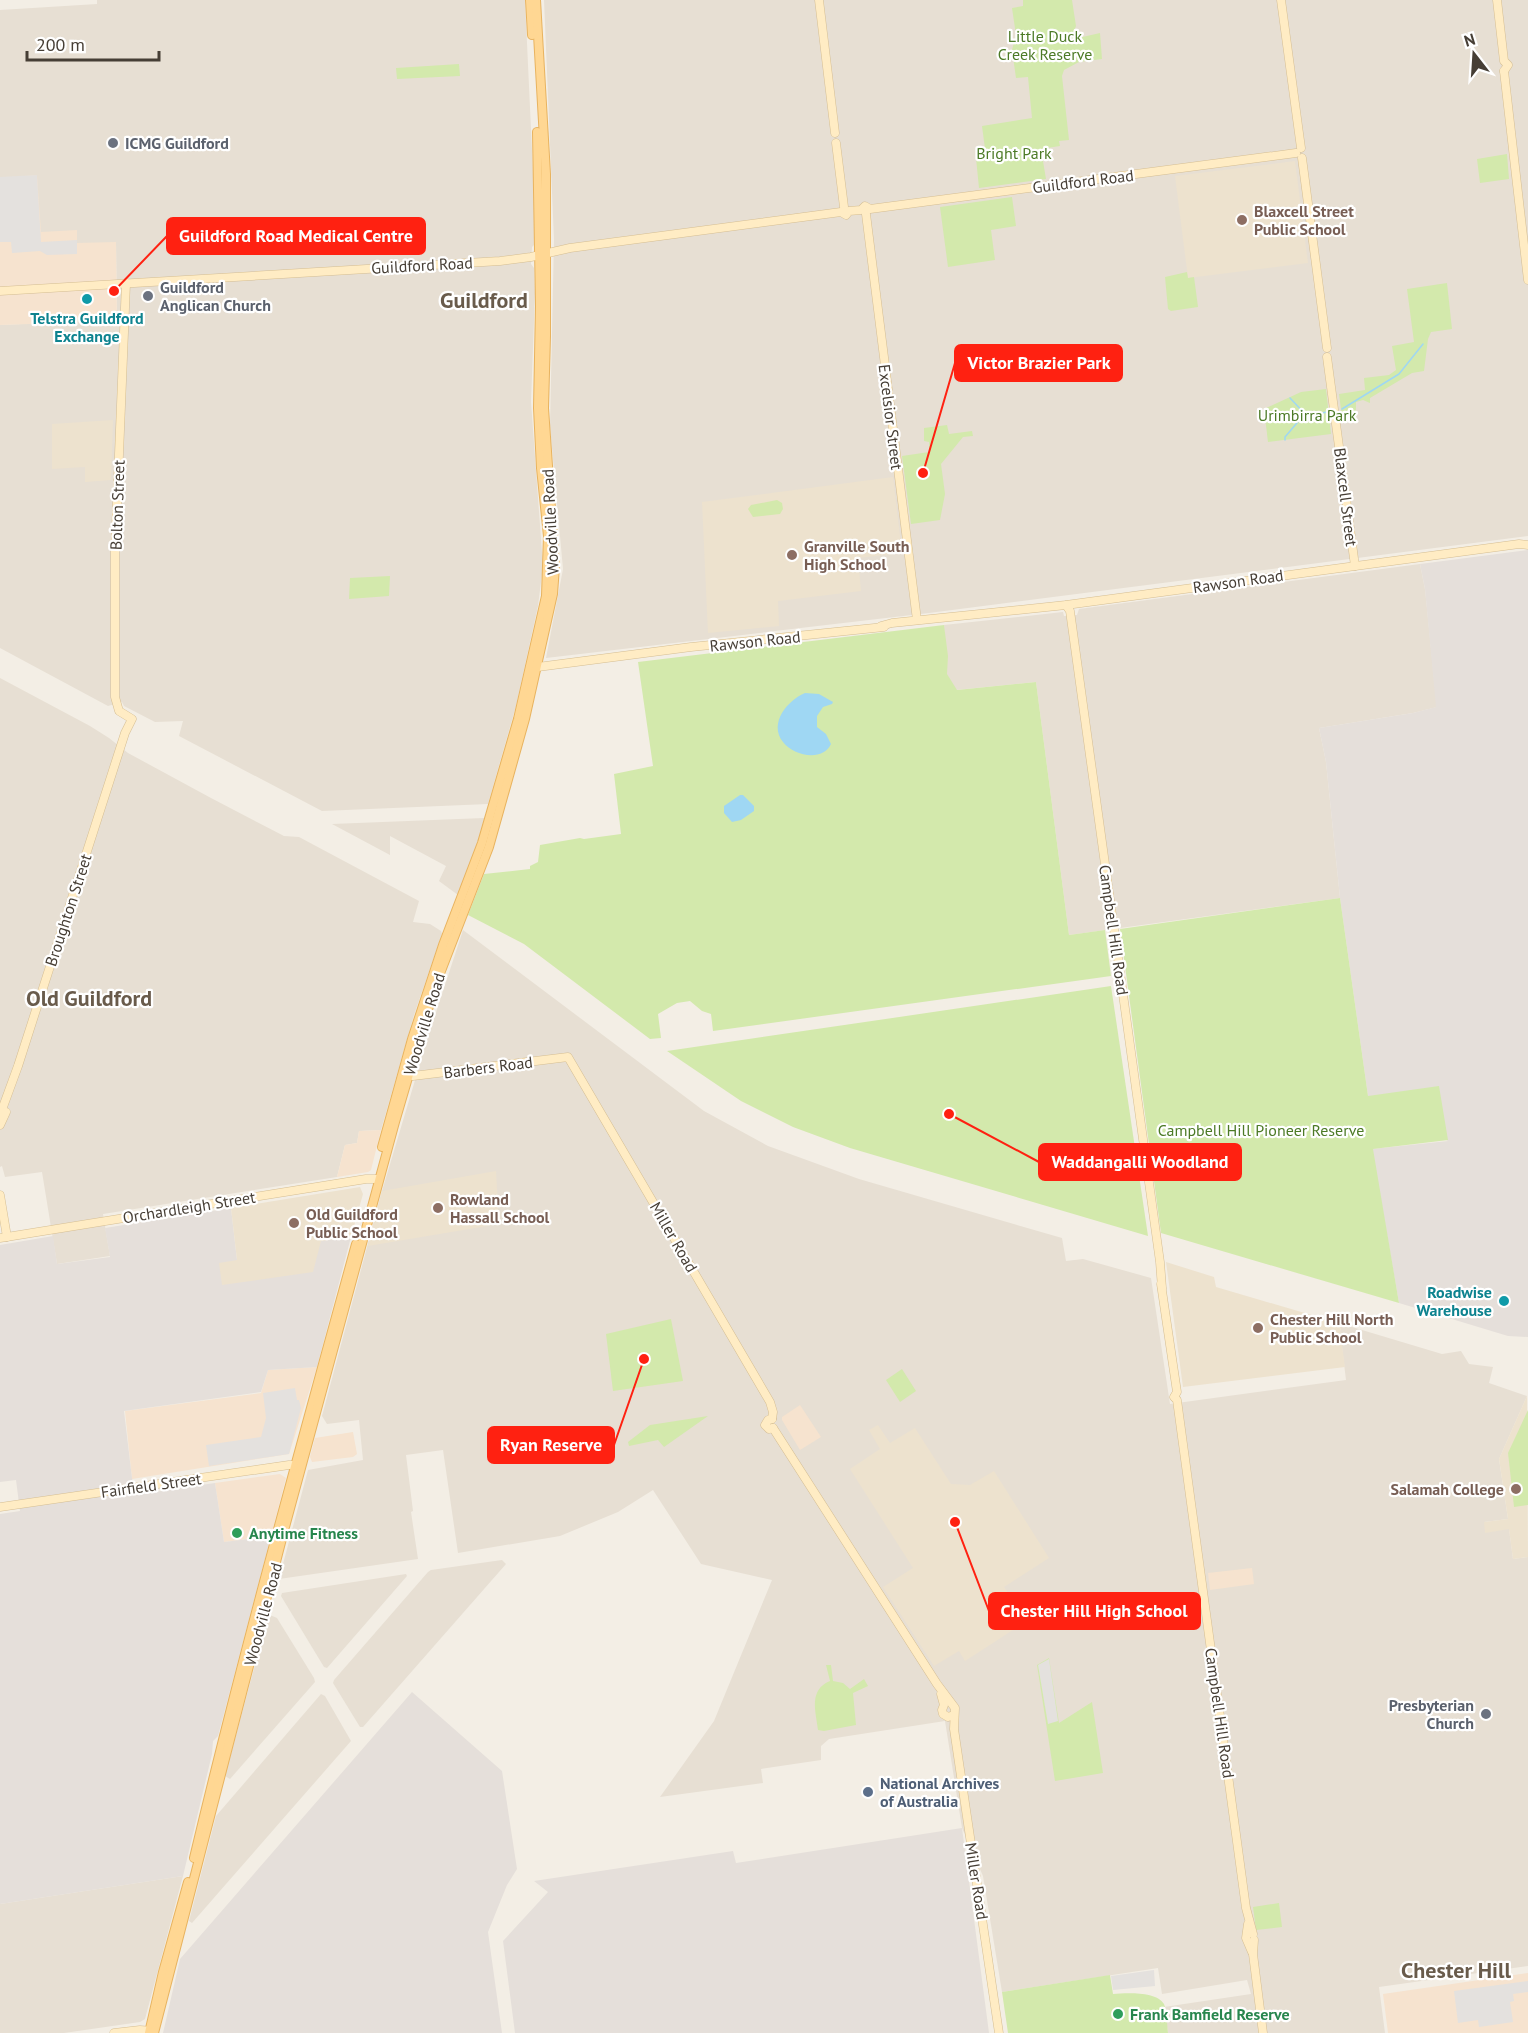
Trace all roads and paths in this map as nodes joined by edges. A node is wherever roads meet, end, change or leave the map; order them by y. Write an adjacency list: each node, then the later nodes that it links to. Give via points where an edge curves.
1 (530, 0): 9 (main road, Woodville Road)
2 (536, 0): 9 (main road, Woodville Road, via 546,174)
3 (819, 0): 7 (street, via 835,134 831,140 836,143)
4 (1281, 0): 6 (street)
5 (1497, 0): 10 (street, via 1504,61 1508,66 1504,71)
6 (1300, 153): 8 (street, Guildford Road); 14 (street, Blaxcell Street, via 1327,348 1332,352 1328,357)
7 (845, 210): 8 (street, Guildford Road); 9 (street, Guildford Road)
8 (866, 211): 17 (street, Excelsior Street)
9 (543, 254): 11 (street, Guildford Road, via 500,261); 21 (main road, Woodville Road, via 544,408 555,567 553,594)
10 (1528, 280)
11 (126, 283): 12 (street, Guildford Road); 22 (street, Bolton Street, via 115,541 115,697)
12 (0, 291)
13 (1528, 543): 14 (street, Rawson Road)
14 (1354, 566): 15 (street, Rawson Road)
15 (1066, 605): 16 (street, Rawson Road); 37 (street, Campbell Hill Road, via 1072,623)
16 (957, 617): 17 (street, Rawson Road); 18 (street, Rawson Road)
17 (916, 620): 18 (street); 19 (street, Rawson Road); 20 (street)
18 (943, 621): 20 (street, Rawson Road)
19 (881, 626): 20 (street, Rawson Road); 21 (street, Rawson Road)
20 (898, 627)
21 (533, 668): 23 (main road, Woodville Road, via 525,719 489,847)
22 (128, 726): 26 (street, Broughton Street)
23 (455, 924): 25 (main road, Woodville Road); 29 (main road, Woodville Road, via 412,1039)
24 (568, 1056): 25 (street, Barbers Road); 36 (street, Miller Road, via 770,1402 773,1412 772,1419 766,1420 767,1429 773,1428 947,1704 955,1708 951,1716)
25 (408, 1075): 29 (main road, Woodville Road)
26 (7, 1101): 27 (street, Broughton Street); 28 (street, Broughton Street)
27 (0, 1115)
28 (0, 1125)
29 (376, 1179): 31 (street, Orchardleigh Street); 32 (main road, Woodville Road)
30 (0, 1195): 31 (street)
31 (3, 1237)
32 (299, 1465): 33 (street, Fairfield Street); 34 (main road, Woodville Road, via 221,1746 163,1972)
33 (0, 1507)
34 (152, 2032): 35 (street)
35 (114, 2033)
36 (999, 2033)
37 (1263, 2033)

